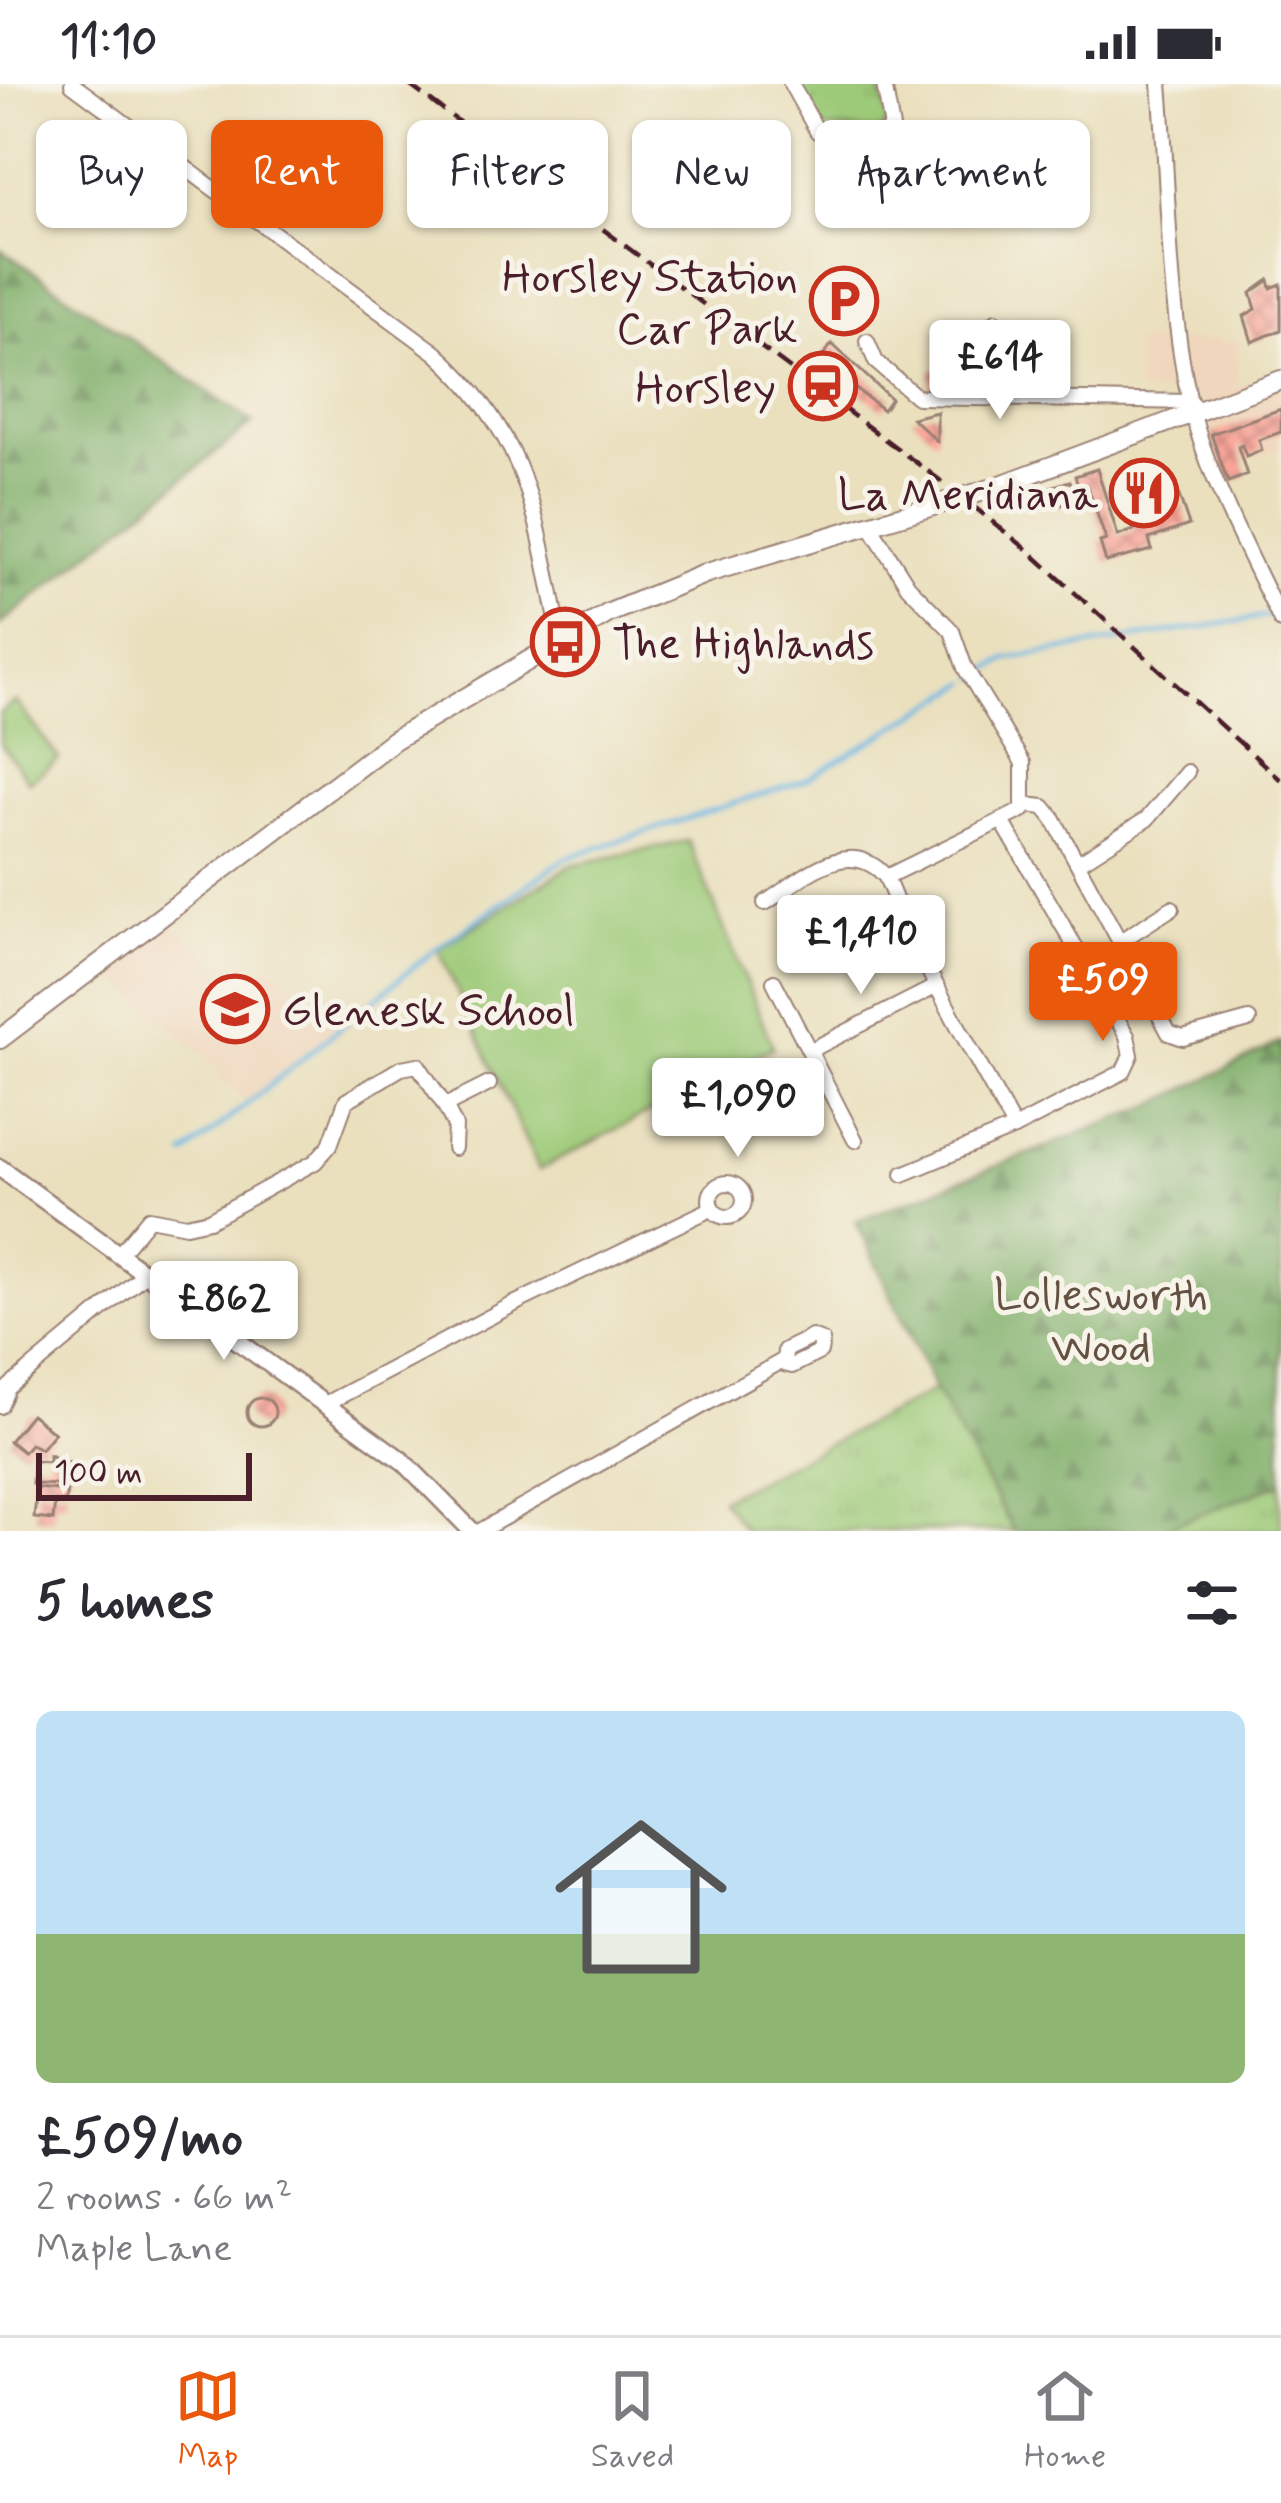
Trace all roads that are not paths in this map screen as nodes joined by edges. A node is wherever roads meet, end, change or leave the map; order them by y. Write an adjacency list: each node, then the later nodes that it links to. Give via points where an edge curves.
1 (72, 84): 15 (street, via 436,352 477,392 520,460)
2 (791, 84): 3 (street, via 817,131 842,138 878,137 892,128)
3 (884, 84)
4 (1160, 84): 10 (street, via 1174,295)
5 (996, 321): 8 (street, via 962,368)
6 (867, 341): 8 (street, via 876,362 917,397)
7 (1281, 380): 10 (main road)
8 (964, 397): 9 (street)
9 (1156, 400): 10 (street); 11 (street)
10 (1192, 408): 11 (main road); 13 (street)
11 (1163, 425): 12 (main road)
12 (871, 527): 15 (main road, via 658,590); 17 (street, via 908,586 952,632 1023,763)
13 (1277, 604): 14 (street)
14 (1281, 621)
15 (561, 639): 27 (main road, via 394,740)
16 (1187, 772): 19 (street, via 1147,819)
17 (1026, 805): 18 (street); 19 (street, via 1043,807)
18 (1002, 821): 20 (street); 31 (street, via 1127,1036 1130,1055 1124,1072)
19 (1080, 862): 23 (street)
20 (886, 877): 21 (street, via 856,858 829,861); 25 (street)
21 (765, 904)
22 (1172, 908): 23 (street)
23 (1123, 940): 26 (street, via 1175,1038)
24 (774, 982): 28 (street)
25 (933, 988): 28 (street); 31 (street)
26 (1249, 1020)
27 (0, 1039)
28 (811, 1050): 32 (street)
29 (489, 1084): 30 (street)
30 (445, 1106): 33 (street); 37 (street, via 425,1069 401,1068 346,1101 316,1162 197,1224 149,1218)
31 (1014, 1128): 35 (street)
32 (855, 1140)
33 (454, 1148)
34 (0, 1168): 37 (street)
35 (903, 1174)
36 (711, 1209): 40 (street)
37 (121, 1252): 38 (street)
38 (146, 1274): 40 (street); 41 (street, via 8,1388)
39 (782, 1361): 42 (street)
40 (325, 1404): 42 (street, via 424,1478)
41 (0, 1406)
42 (476, 1531)

